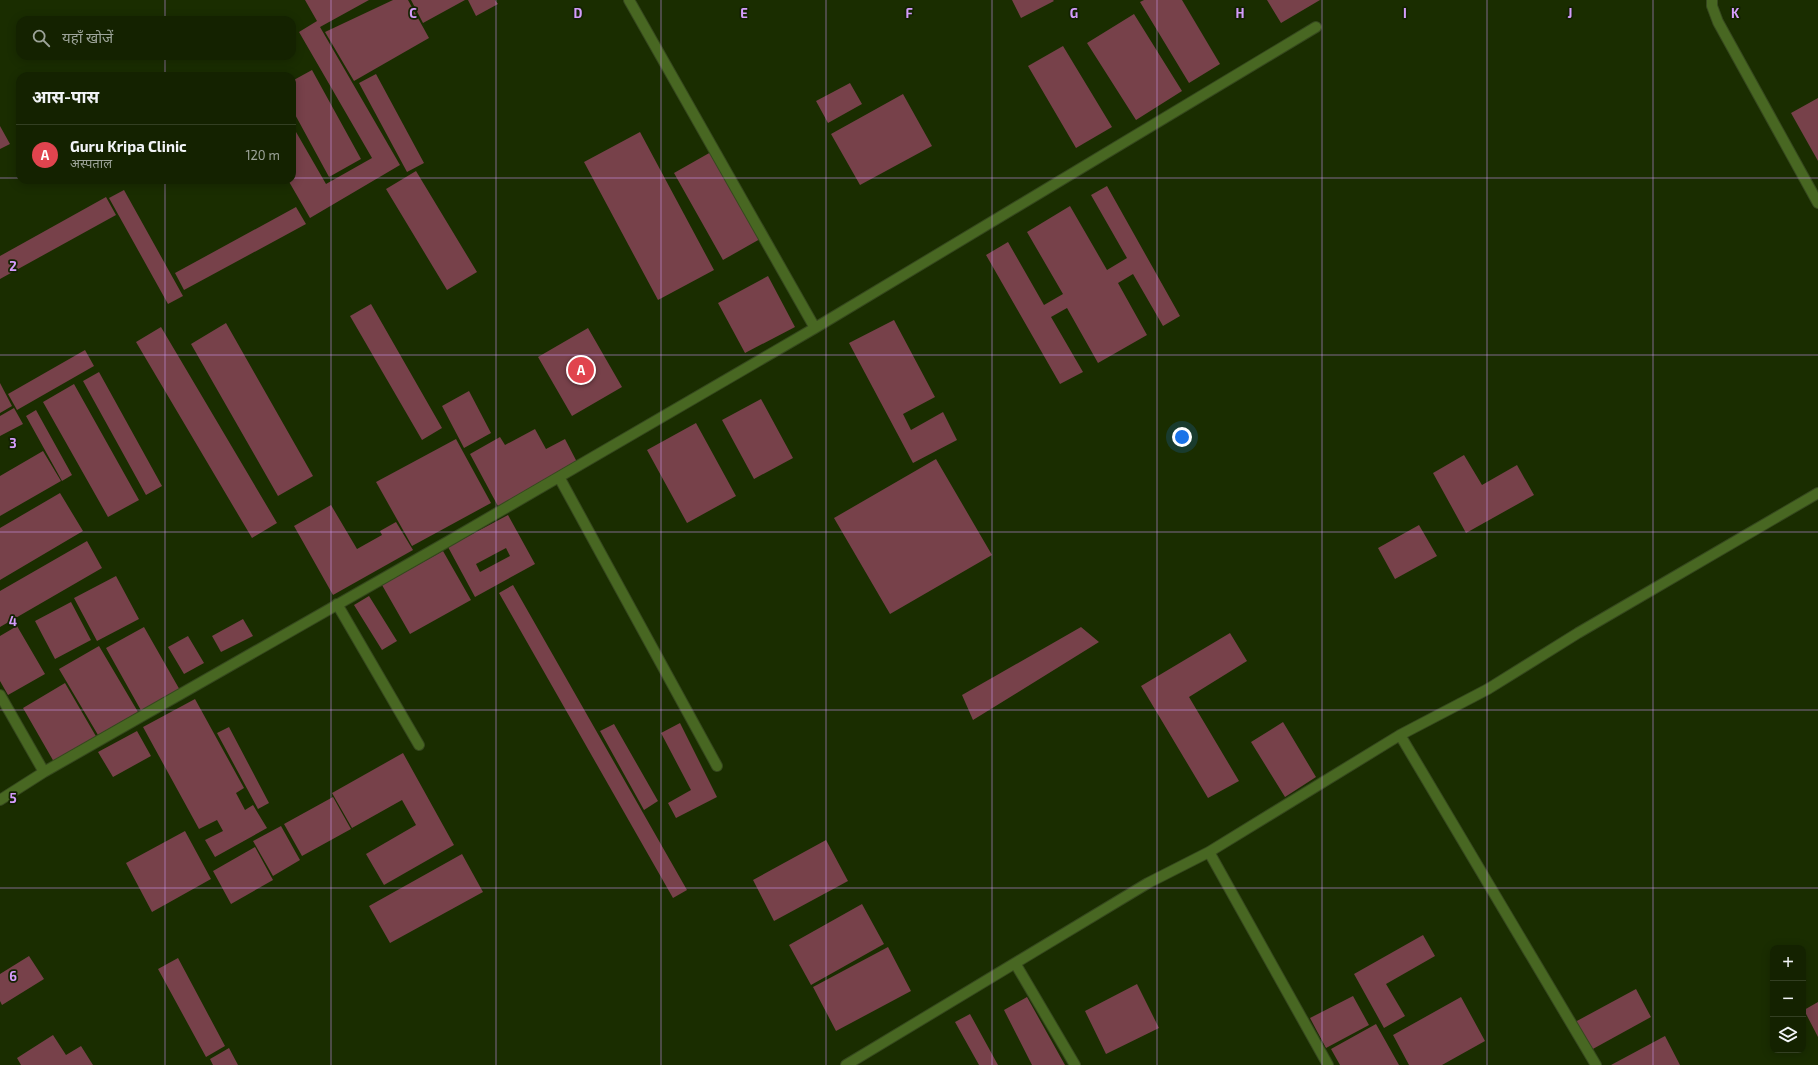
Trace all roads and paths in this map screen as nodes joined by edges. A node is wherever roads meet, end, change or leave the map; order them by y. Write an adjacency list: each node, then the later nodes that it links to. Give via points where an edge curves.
1 (629, 0): 5 (street)
2 (1712, 0): 4 (street, via 1718,22)
3 (1316, 27): 5 (street)
4 (1818, 203)
5 (815, 328): 6 (street)
6 (559, 477): 8 (street); 12 (street)
7 (1818, 493): 10 (street, via 1488,689)
8 (337, 604): 11 (street); 13 (street)
9 (0, 695): 13 (street)
10 (1400, 736): 15 (street); 20 (street)
11 (419, 745)
12 (717, 766)
13 (44, 772): 14 (street)
14 (0, 800)
15 (1209, 852): 16 (street, via 1148,883); 19 (street)
16 (1016, 963): 17 (street); 18 (street)
17 (846, 1065)
18 (1075, 1065)
19 (1328, 1065)
20 (1596, 1065)

